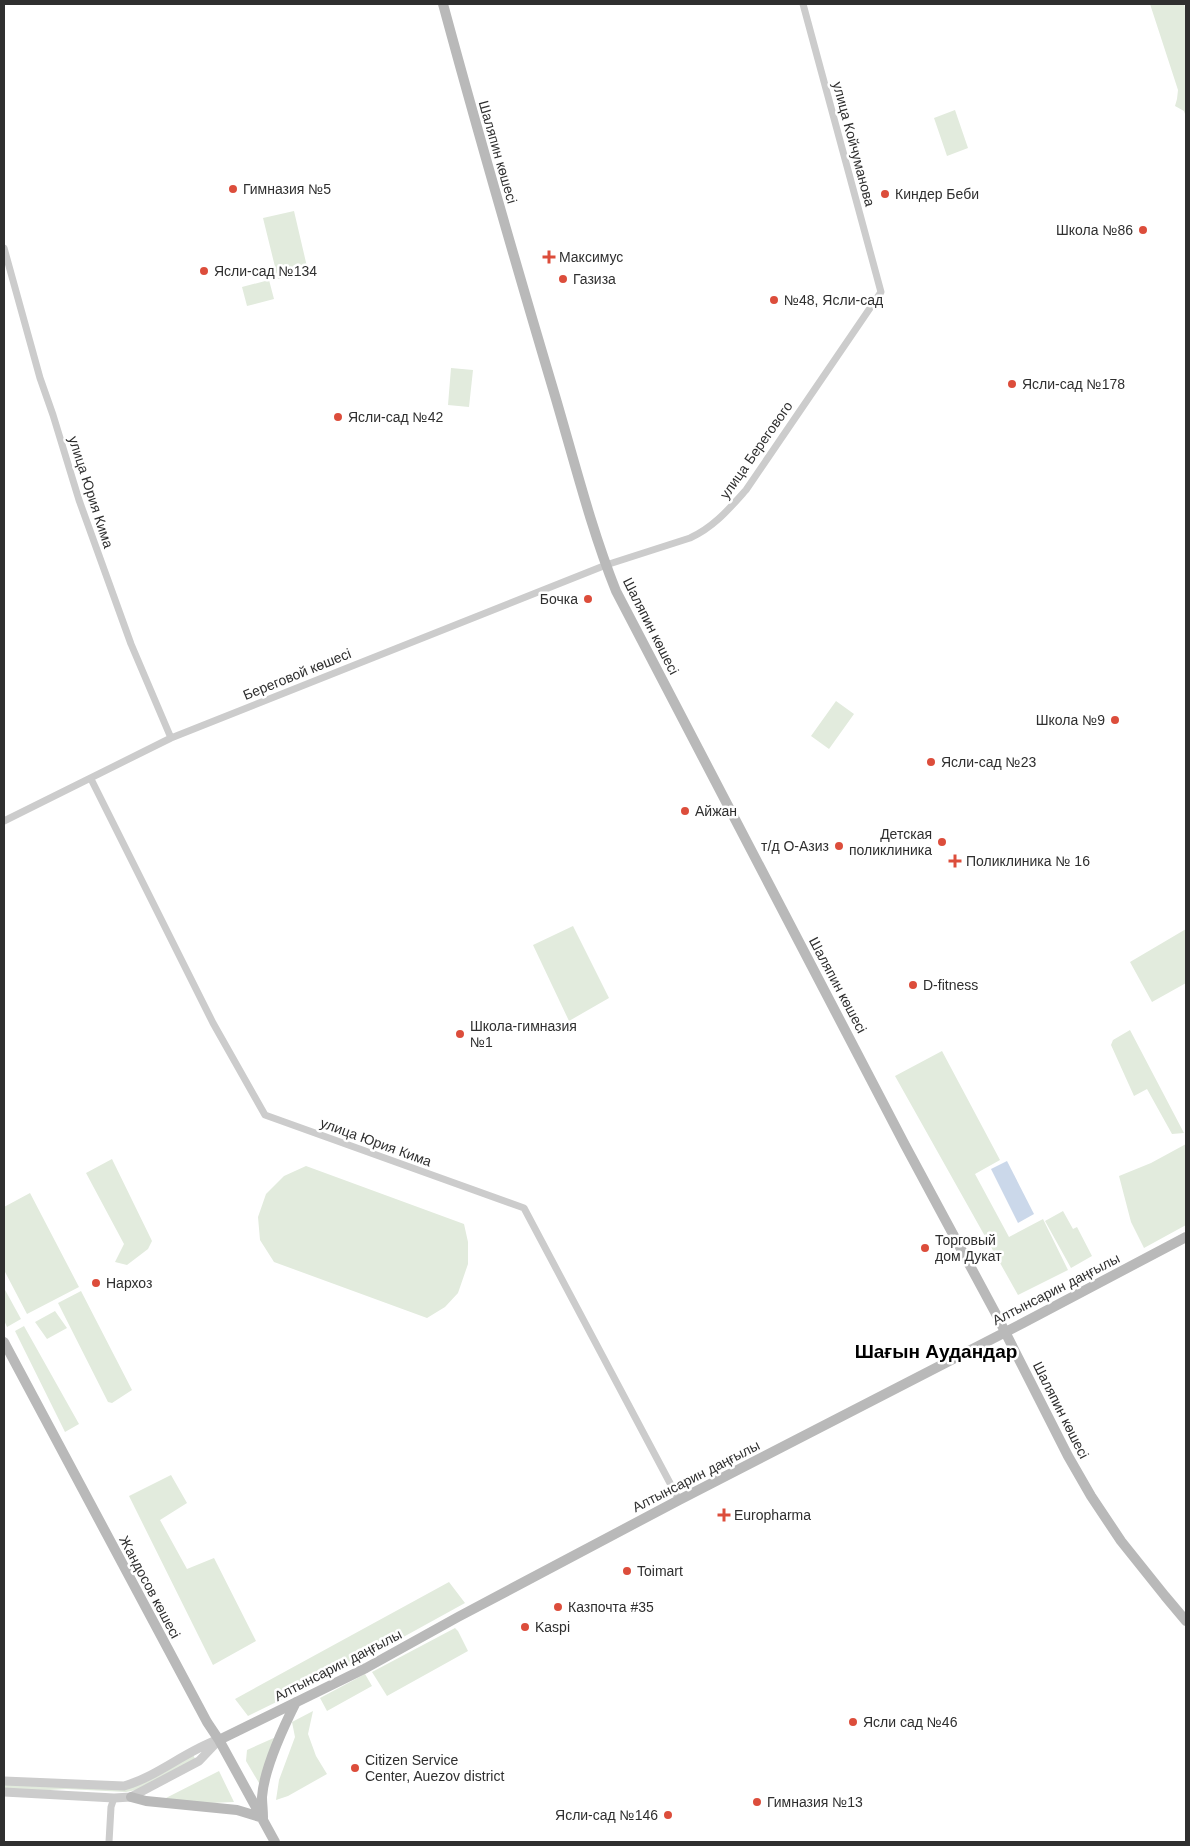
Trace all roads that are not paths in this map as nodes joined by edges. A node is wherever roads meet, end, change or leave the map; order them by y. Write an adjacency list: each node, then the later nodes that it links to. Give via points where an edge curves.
1 (443, 4): 5 (main road, Шаляпин көшесі)
2 (803, 4): 4 (street, улица Койчуманова)
3 (4, 248): 6 (street, улица Юрия Кима, via 40,378 79,500 131,644)
4 (881, 292): 5 (street, улица Берегового, via 746,490 724,516 690,538)
5 (606, 565): 6 (street, Береговой көшесі); 10 (main road, Шаляпин көшесі, via 624,607)
6 (171, 738): 7 (street, Береговой көшесі)
7 (91, 778): 8 (street, Береговой көшесі); 12 (street, улица Юрия Кима, via 213,1023 265,1115 524,1208)
8 (4, 821)
9 (1186, 1237): 10 (main road, Алтынсарин даңғылы)
10 (1005, 1332): 12 (main road, Алтынсарин даңғылы); 13 (main road, Шаляпин көшесі, via 1091,1496 1121,1541)
11 (4, 1342): 15 (main road, Жандосов көшесі)
12 (679, 1500): 14 (main road, Алтынсарин даңғылы, via 366,1668)
13 (1186, 1620)
14 (296, 1702): 15 (main road, Алтынсарин даңғылы); 20 (main road, via 283,1729 264,1786)
15 (219, 1740): 16 (street, via 124,1786); 19 (street, via 199,1761); 20 (main road, Жандосов көшесі)
16 (4, 1781)
17 (4, 1792): 18 (street)
18 (114, 1798): 19 (street); 21 (street)
19 (131, 1798): 20 (main road, via 237,1810)
20 (263, 1818): 22 (main road, Жандосов көшесі)
21 (109, 1842)
22 (275, 1842)

